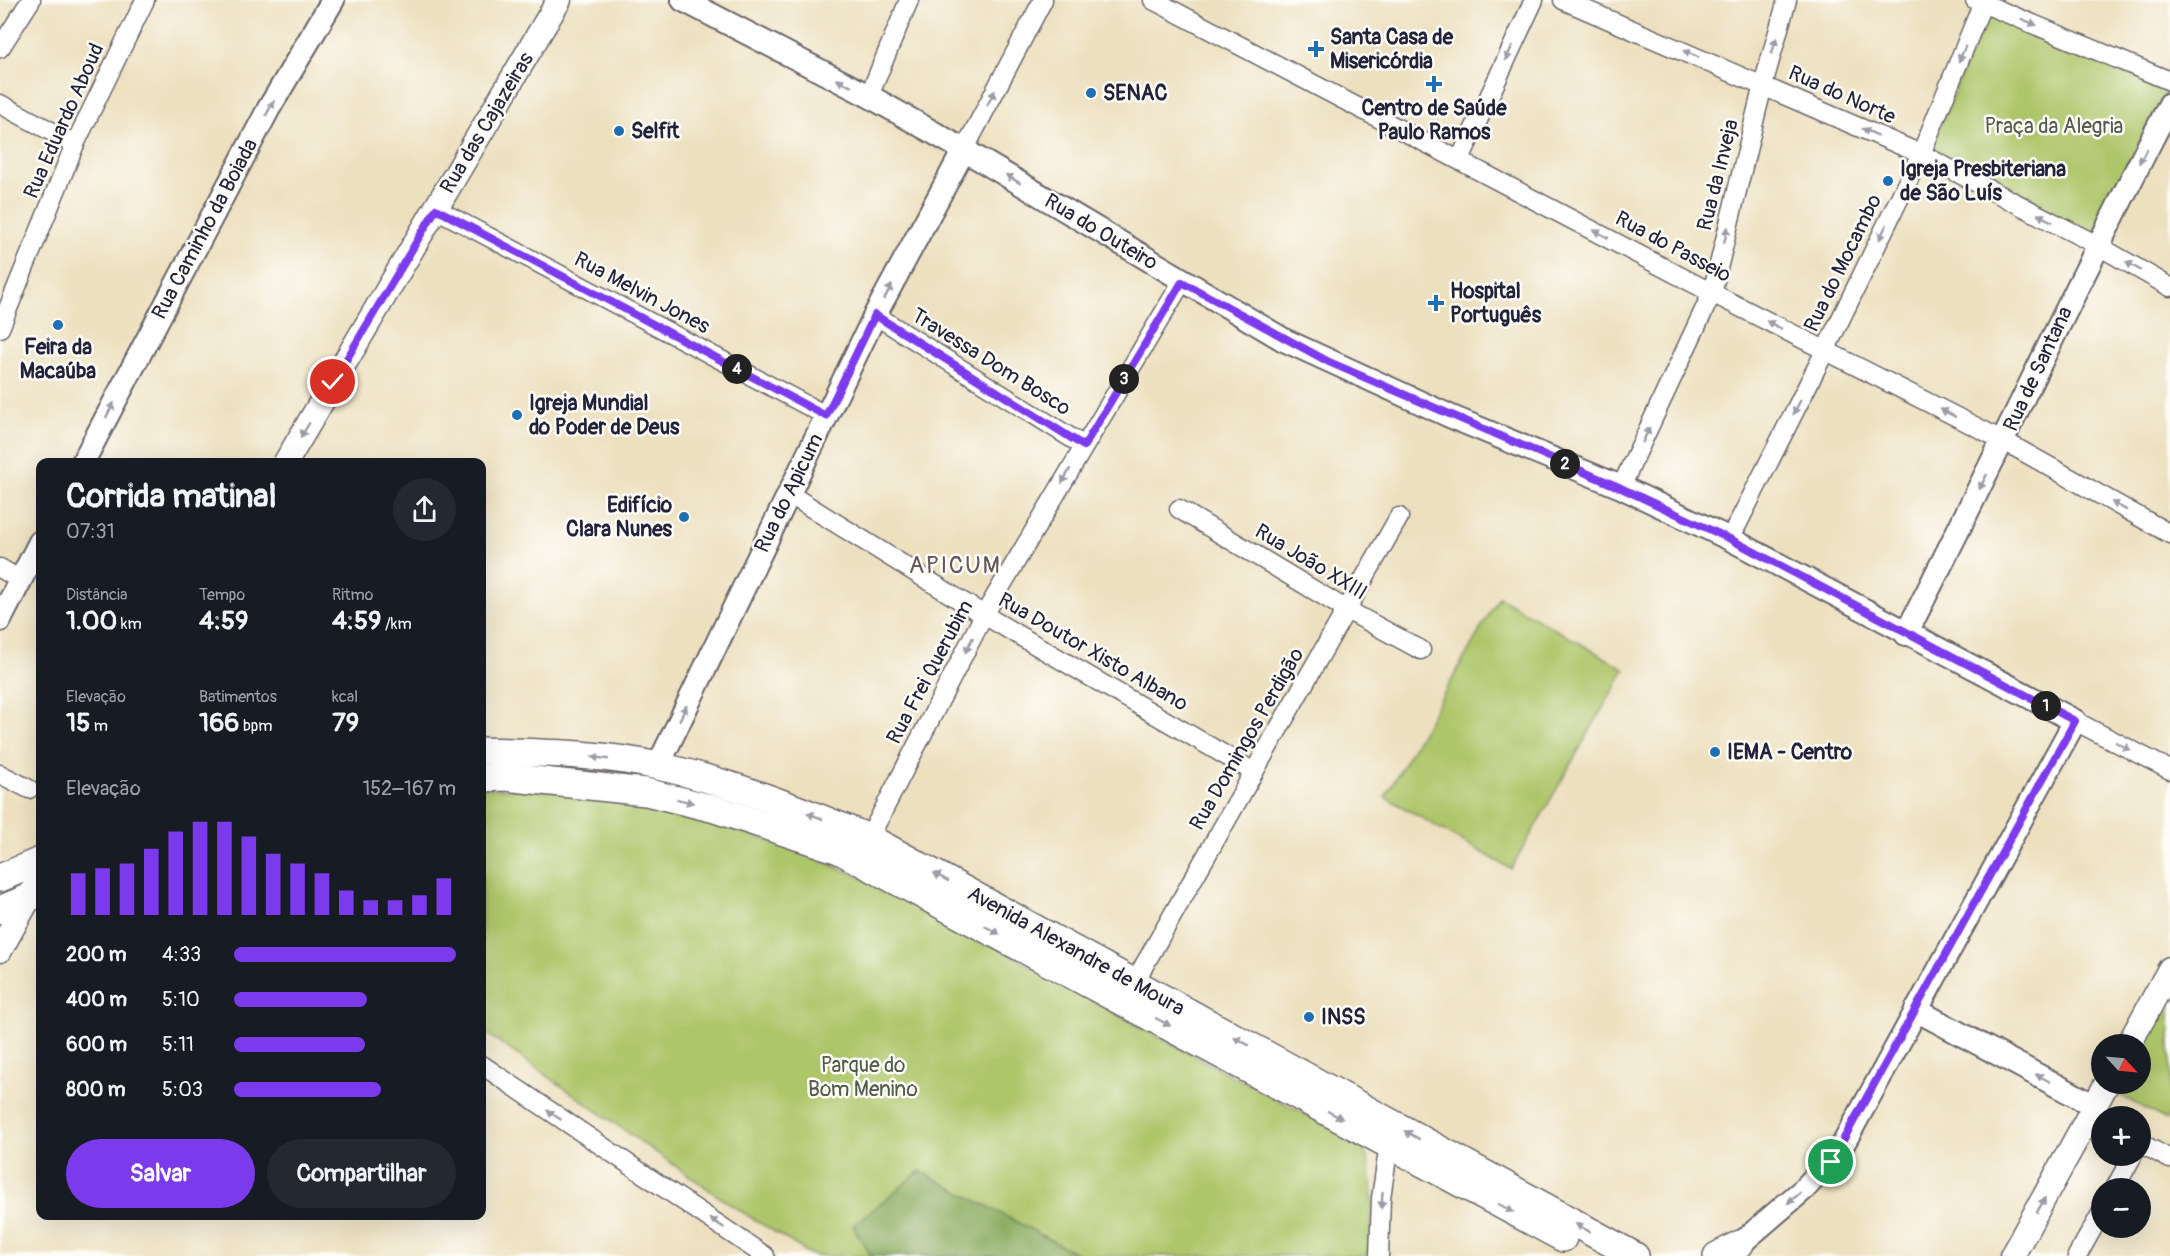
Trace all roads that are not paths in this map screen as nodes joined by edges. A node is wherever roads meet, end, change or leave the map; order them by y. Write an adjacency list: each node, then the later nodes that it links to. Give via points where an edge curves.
1 (31, 0): 13 (street)
2 (145, 0): 19 (street, Rua Eduardo Aboud)
3 (333, 0): 34 (street, Rua Caminho da Boiada, one-way to 3, via 270,108)
4 (559, 0): 23 (main road, Rua das Cajazeiras)
5 (683, 0): 16 (street, Rua do Outeiro, one-way to 5)
6 (909, 0): 16 (street)
7 (1043, 0): 20 (street, Rua do Apicum, one-way to 7)
8 (1153, 0): 22 (street, Rua do Passeio)
9 (1534, 0): 22 (street, one-way to 22)
10 (1563, 0): 15 (street, Rua do Norte, one-way to 10)
11 (1787, 0): 15 (street, Rua da Inveja, one-way to 11)
12 (1981, 1): 14 (street, one-way to 14); 21 (street, Rua do Mocambo, one-way to 21)
13 (0, 48)
14 (2170, 81)
15 (1763, 85): 21 (street, Rua do Norte, one-way to 15); 27 (street, Rua da Inveja, one-way to 15)
16 (868, 96): 20 (street, Rua do Outeiro)
17 (0, 104): 19 (street)
18 (2170, 104): 24 (street, Rua de Santana, one-way to 24)
19 (75, 144): 29 (street, Rua Eduardo Aboud)
20 (964, 150): 25 (street, Rua do Outeiro, one-way to 20); 28 (street, Rua do Apicum, one-way to 20)
21 (1921, 154): 24 (street, Rua do Norte, one-way to 21); 30 (street, Rua do Mocambo, one-way to 30)
22 (1460, 159): 27 (street, Rua do Passeio, one-way to 22)
23 (436, 209): 31 (street, Rua Melvin Jones); 35 (main road, Rua das Cajazeiras, one-way to 35)
24 (2097, 245): 26 (street, Rua do Norte, one-way to 24); 32 (street, Rua de Santana)
25 (1182, 282): 33 (street, Rua Frei Querubim); 36 (street, Rua do Outeiro, via 1329,362)
26 (2170, 287)
27 (1712, 294): 30 (street, Rua do Passeio, one-way to 27); 36 (street, Rua da Inveja, one-way to 27)
28 (875, 315): 31 (street, Rua do Apicum); 33 (street, Travessa Dom Bosco)
29 (0, 328)
30 (1826, 351): 32 (street, Rua do Passeio, one-way to 30); 41 (street, Rua do Mocambo, one-way to 41)
31 (826, 416): 37 (street, Rua do Apicum)
32 (2004, 441): 40 (street, Rua do Passeio, one-way to 32); 48 (street, Rua de Santana, one-way to 48)
33 (1084, 446): 46 (street, Rua Frei Querubim, one-way to 46)
34 (85, 458)
35 (288, 458)
36 (1621, 488): 41 (street, Rua do Outeiro)
37 (789, 494): 46 (street, Rua Doutor Xisto Albano); 52 (street, Rua do Apicum, one-way to 37)
38 (1179, 509): 45 (street, Rua João XXIII)
39 (1399, 517): 45 (street, Rua Domingos Perdigão)
40 (2170, 534)
41 (1730, 539): 48 (street, Rua do Outeiro)
42 (36, 550): 44 (street)
43 (0, 568): 44 (street)
44 (20, 580): 47 (street)
45 (1347, 610): 49 (street, Rua João XXIII); 54 (street, Rua Domingos Perdigão)
46 (984, 615): 54 (street, Rua Doutor Xisto Albano); 60 (street, Rua Frei Querubim, one-way to 60)
47 (0, 620)
48 (1906, 634): 50 (street, Rua do Outeiro)
49 (1421, 650)
50 (2075, 721): 53 (street, Rua do Outeiro, one-way to 53); 69 (street)
51 (486, 751): 52 (main road, Avenida Alexandre de Moura, one-way to 51, via 574,755)
52 (658, 766): 56 (main road, via 643,783 549,772); 58 (main road, Avenida Alexandre de Moura)
53 (2170, 770)
54 (1254, 772): 68 (street, Rua Domingos Perdigão)
55 (0, 774): 57 (street)
56 (494, 777): 59 (main road, Avenida Alexandre de Moura, one-way to 59, via 646,792)
57 (29, 789)
58 (740, 789): 59 (main road, via 718,796); 60 (main road, Avenida Alexandre de Moura, one-way to 58)
59 (715, 809): 74 (main road, Avenida Alexandre de Moura, one-way to 74, via 866,862)
60 (869, 838): 68 (main road, Avenida Alexandre de Moura, one-way to 60)
61 (36, 863): 62 (main road)
62 (0, 878)
63 (36, 891): 65 (main road)
64 (36, 892): 66 (main road)
65 (0, 910)
66 (0, 950)
67 (2170, 969): 70 (main road)
68 (1134, 983): 82 (main road, Avenida Alexandre de Moura, one-way to 68)
69 (1916, 1010): 72 (street, one-way to 69); 78 (street, one-way to 78, via 1831,1162)
70 (2134, 1034)
71 (486, 1068): 79 (street, one-way to 71)
72 (2092, 1106)
73 (2091, 1127): 83 (main road, one-way to 73)
74 (1389, 1144): 80 (street, one-way to 80, via 1381,1198); 81 (main road, Avenida Alexandre de Moura, one-way to 81)
75 (2151, 1149): 76 (street)
76 (2170, 1159)
77 (2091, 1231): 84 (street)
78 (1729, 1252)
79 (765, 1256)
80 (1380, 1256)
81 (1596, 1256)
82 (1635, 1256)
83 (2012, 1256)
84 (2077, 1256)

